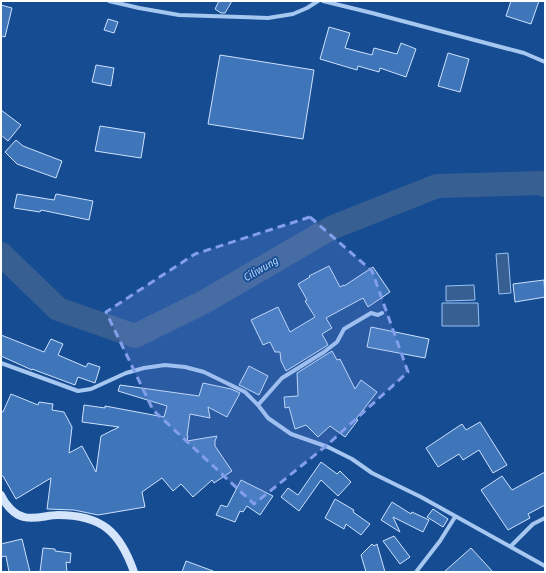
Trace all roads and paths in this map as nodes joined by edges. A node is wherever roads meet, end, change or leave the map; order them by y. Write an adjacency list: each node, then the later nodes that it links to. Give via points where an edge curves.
1 (109, 1): 2 (street, via 179,15 268,18 288,16)
2 (318, 1)
3 (323, 1): 4 (street, via 524,53)
4 (545, 62)
5 (382, 313): 7 (street, via 371,313 344,329 337,342 282,378)
6 (1, 363): 7 (street, via 78,391 91,389 144,368 165,365 185,367 204,372 235,386)
7 (258, 405): 9 (street, via 268,418 291,434 328,447 352,459)
8 (1, 495): 13 (main road, via 14,512 23,517 69,516 101,524 118,540)
9 (455, 517): 11 (street); 14 (street)
10 (545, 518): 11 (street, via 534,524)
11 (511, 546): 12 (street)
12 (545, 566)
13 (134, 572)
14 (416, 572)

